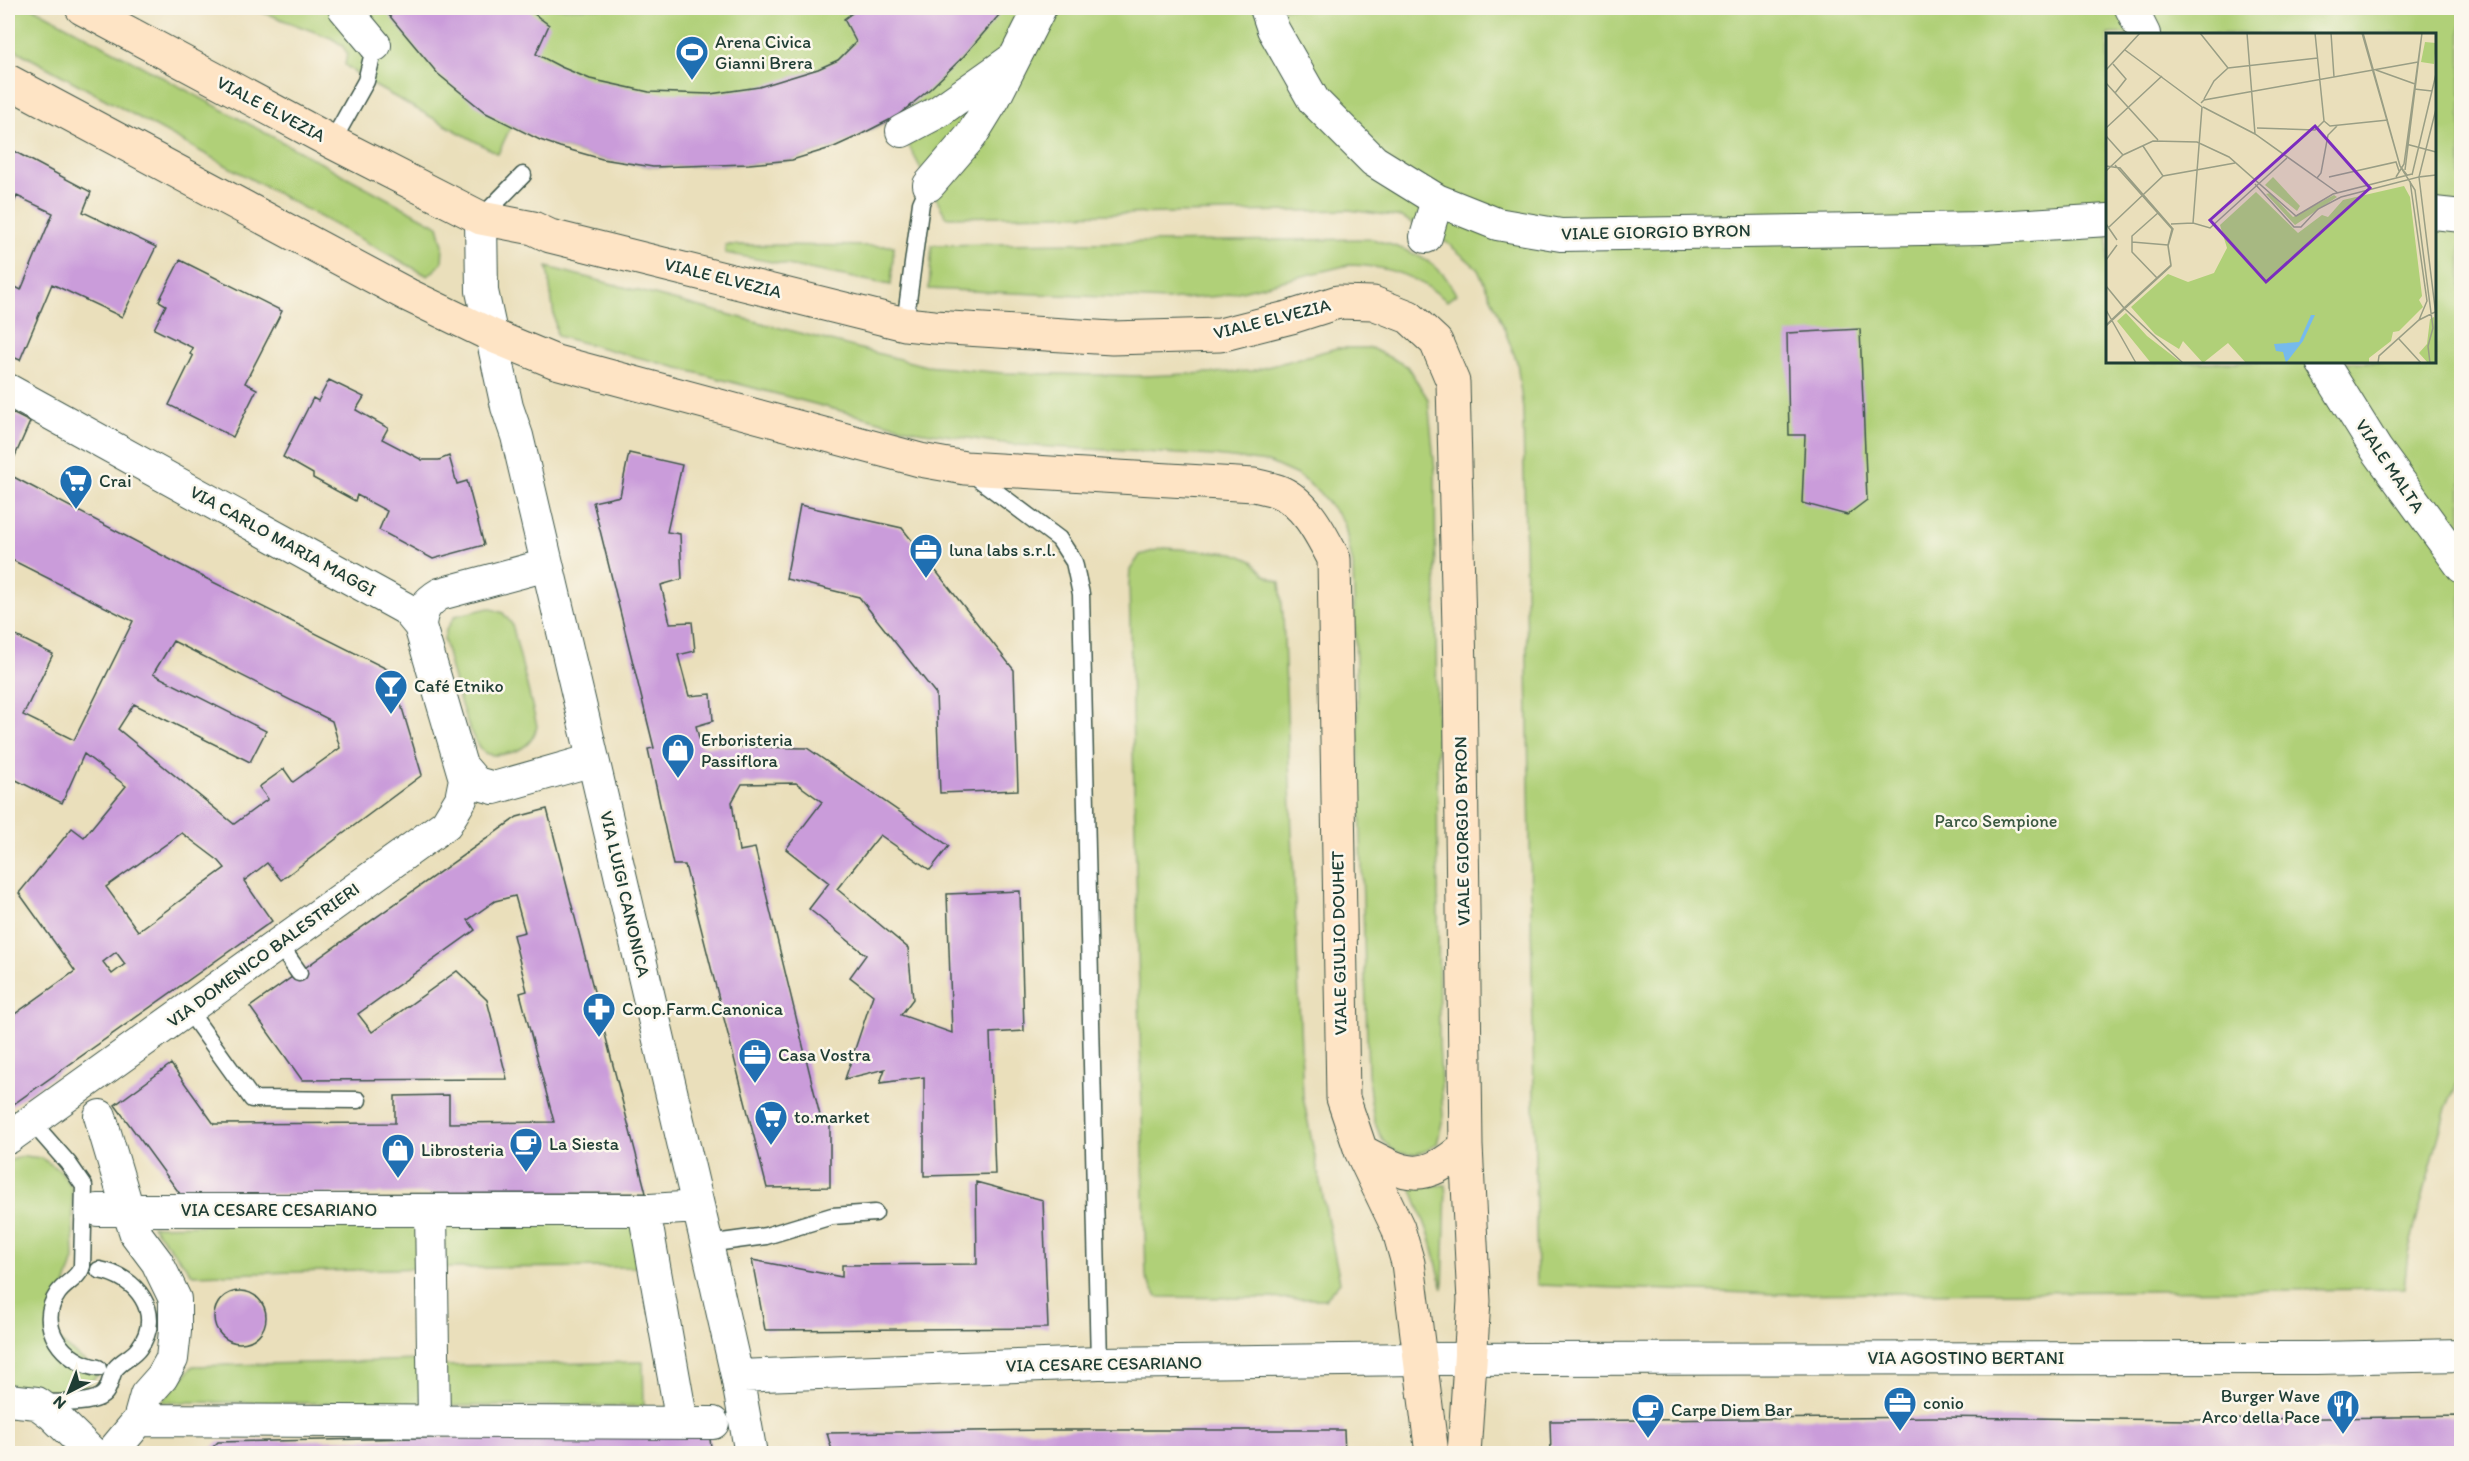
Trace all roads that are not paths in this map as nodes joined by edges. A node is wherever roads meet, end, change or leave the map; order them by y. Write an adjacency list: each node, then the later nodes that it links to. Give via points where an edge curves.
1 (82, 8): 11 (main road, VIALE ELVEZIA)
2 (344, 8): 7 (street)
3 (1040, 8): 8 (street)
4 (1266, 8): 14 (street, VIALE GIORGIO BYRON, via 1273,29 1314,101 1374,161)
5 (2131, 8): 6 (street)
6 (2144, 33)
7 (375, 45): 11 (lane, via 366,81)
8 (1013, 59): 10 (street, via 938,112); 13 (street, via 970,136)
9 (8, 81): 22 (main road, via 398,290)
10 (902, 131)
11 (332, 142): 17 (main road, VIALE ELVEZIA)
12 (523, 175): 17 (lane)
13 (929, 185): 21 (lane, via 921,203)
14 (1437, 200): 18 (street, VIALE GIORGIO BYRON, via 1497,224 1561,235 1983,228); 19 (street)
15 (2436, 213): 16 (street)
16 (2462, 216)
17 (481, 218): 21 (main road, VIALE ELVEZIA); 22 (street, VIA LUIGI CANONICA, via 482,291)
18 (2106, 220)
19 (1426, 237)
20 (1410, 317): 21 (main road, VIALE ELVEZIA, via 1373,303 1338,302 1220,335 1112,338); 37 (main road, VIALE GIORGIO BYRON, via 1436,342 1453,382)
21 (905, 324)
22 (493, 336): 25 (main road, via 556,362 920,460); 26 (street, VIA LUIGI CANONICA)
23 (2323, 363): 27 (street, VIALE MALTA, via 2376,449)
24 (8, 390): 28 (street, VIA CARLO MARIA MAGGI, via 400,606)
25 (965, 468): 38 (main road, VIALE GIULIO DOUHET, via 1254,485 1279,491 1302,508 1321,532 1334,559 1343,1098); 49 (lane, via 1059,539 1074,562 1081,594)
26 (547, 565): 28 (street, via 440,594 425,607); 29 (street, VIA LUIGI CANONICA)
27 (2462, 567)
28 (420, 626): 30 (street, VIA DOMENICO BALESTRIERI)
29 (593, 760): 30 (street, via 494,788 476,783); 39 (street, VIA LUIGI CANONICA)
30 (464, 769): 31 (street, VIA DOMENICO BALESTRIERI, via 465,788 446,824)
31 (279, 944): 32 (lane); 33 (street, VIA DOMENICO BALESTRIERI)
32 (300, 973)
33 (188, 1010): 34 (lane, via 252,1100); 36 (street, VIA DOMENICO BALESTRIERI)
34 (358, 1100)
35 (100, 1116): 40 (street)
36 (19, 1130): 50 (lane, via 68,1162 84,1186 82,1266 80,1273 57,1295 51,1311 51,1328 68,1357)
37 (1466, 1146): 38 (main road, via 1447,1163 1413,1174 1394,1169); 48 (main road, VIALE GIORGIO BYRON, via 1474,1301)
38 (1361, 1151): 47 (main road, VIALE GIULIO DOUHET, via 1398,1228 1408,1263)
39 (698, 1207): 42 (street, VIA CESARE CESARIANO); 44 (street, VIA LUIGI CANONICA)
40 (113, 1210): 41 (street, VIA CESARE CESARIANO); 53 (street, via 157,1262 175,1299 172,1359 146,1395)
41 (431, 1210): 42 (street, VIA CESARE CESARIANO); 54 (street)
42 (644, 1210): 55 (street)
43 (875, 1213): 44 (lane, via 832,1216 766,1236)
44 (707, 1244): 51 (street, VIA LUIGI CANONICA)
45 (99, 1270): 52 (lane, via 128,1280 146,1304 146,1334 140,1348 114,1371 103,1396 90,1401)
46 (2462, 1355): 48 (street, VIA AGOSTINO BERTANI)
47 (1420, 1359): 48 (street, VIA CESARE CESARIANO); 49 (street, VIA CESARE CESARIANO); 59 (main road, VIALE GIULIO DOUHET)
48 (1471, 1359): 60 (main road, VIALE GIORGIO BYRON)
49 (1099, 1363): 51 (street, VIA CESARE CESARIANO)
50 (98, 1368)
51 (737, 1376): 58 (street, VIA LUIGI CANONICA)
52 (22, 1402): 57 (street, via 52,1414)
53 (139, 1420): 54 (street); 57 (street)
54 (434, 1422): 55 (street)
55 (682, 1423): 56 (street)
56 (713, 1423)
57 (103, 1452)
58 (751, 1454)
59 (1432, 1454)
60 (1464, 1454)

